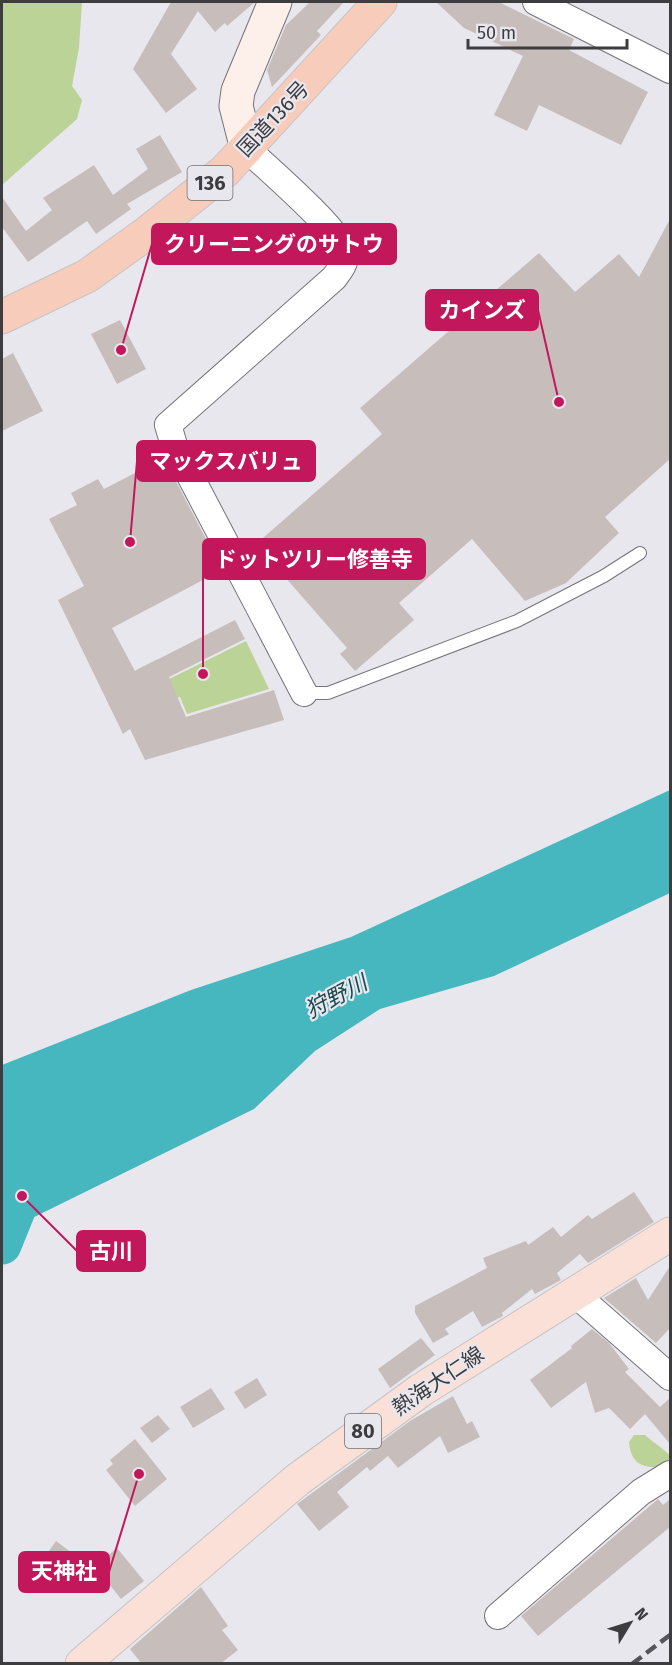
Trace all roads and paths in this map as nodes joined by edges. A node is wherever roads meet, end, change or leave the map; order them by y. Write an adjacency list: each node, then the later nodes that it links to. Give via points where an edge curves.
1 (275, 2): 5 (main road, via 237,99)
2 (380, 2): 5 (highway, 国道136号 / 136)
3 (536, 2): 4 (street)
4 (670, 70)
5 (247, 149): 6 (highway, 国道136号 / 136, via 156,226 87,276); 8 (street, via 332,231 345,252 344,265 168,425 174,445)
6 (2, 317)
7 (640, 553): 8 (lane, via 517,621 328,693)
8 (304, 693)
9 (670, 1234): 10 (main road, 熱海大仁線 / 80)
10 (573, 1293): 11 (street); 14 (main road, 熱海大仁線 / 80, via 421,1390 297,1479)
11 (670, 1377)
12 (670, 1474): 13 (street, via 641,1492)
13 (498, 1616)
14 (82, 1664)

